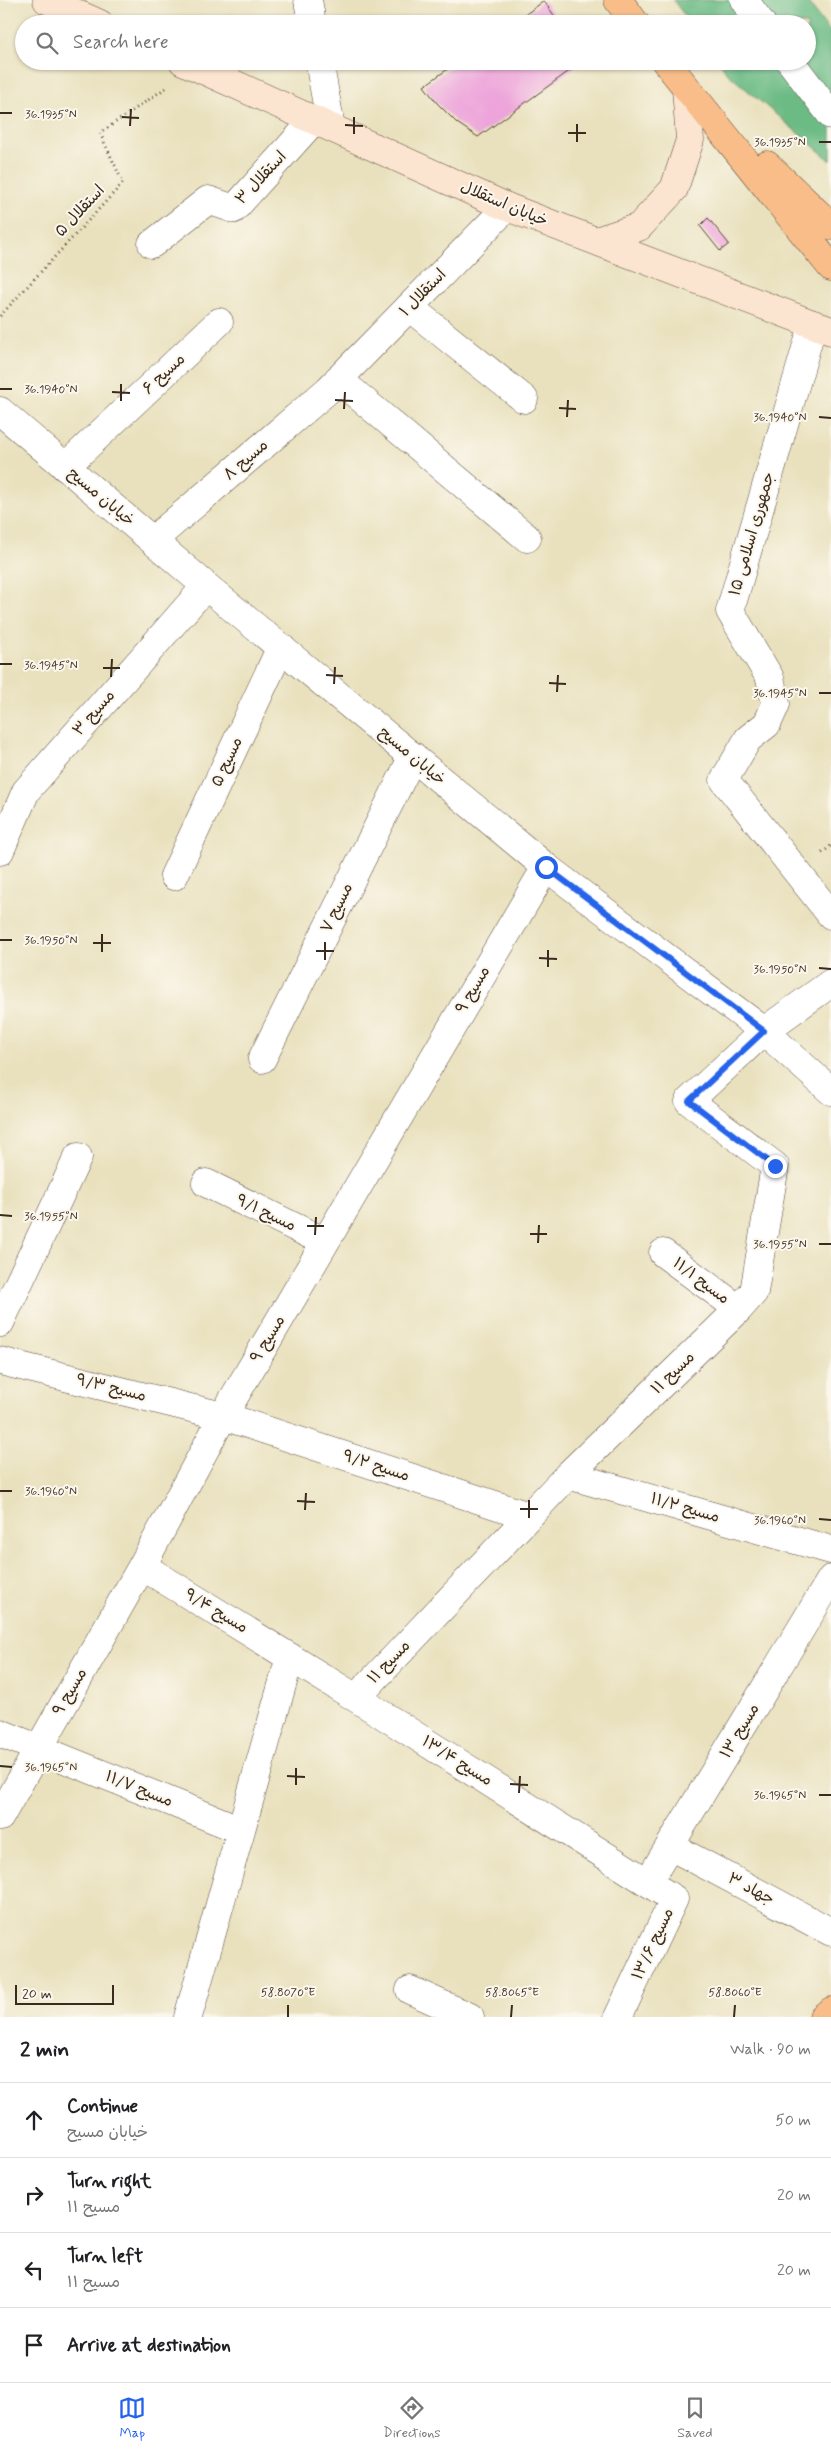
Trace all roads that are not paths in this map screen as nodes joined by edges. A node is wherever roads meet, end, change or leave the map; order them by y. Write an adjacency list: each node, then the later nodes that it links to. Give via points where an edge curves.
1 (47, 0): 5 (main road)
2 (308, 0): 6 (street)
3 (618, 0): 7 (main road)
4 (744, 0): 8 (street)
5 (80, 15)
6 (310, 15)
7 (629, 15)
8 (755, 15)
9 (203, 70): 15 (main road, خیابان استقلال)
10 (319, 70): 15 (street)
11 (672, 70): 13 (main road)
12 (797, 70): 14 (street)
13 (686, 88): 17 (main road); 18 (main road, via 690,140 674,189 639,227); 20 (main road)
14 (831, 115)
15 (322, 124): 16 (main road, خیابان استقلال); 19 (street, استقلال ۳, via 234,209 208,200)
16 (507, 207): 18 (main road, خیابان استقلال); 21 (street, استقلال ۱)
17 (831, 226)
18 (596, 241): 23 (main road, خیابان استقلال)
19 (152, 244)
20 (831, 267)
21 (409, 307): 24 (street, استقلال ۱); 25 (street)
22 (219, 322): 27 (street, مسیح ۶)
23 (822, 328): 36 (street, جمهوری اسلامی ۱۵, via 730,611 770,678 776,704 767,724 748,739 724,780)
24 (338, 379): 28 (street); 29 (street, مسیح ۸)
25 (524, 399)
26 (0, 412): 27 (street, خیابان مسیح)
27 (65, 467): 29 (street, خیابان مسیح)
28 (528, 538)
29 (153, 540): 30 (street, خیابان مسیح)
30 (206, 586): 31 (street, خیابان مسیح); 33 (street, مسیح ۳, via 26,791)
31 (281, 647): 32 (street, خیابان مسیح); 35 (street, مسیح ۵)
32 (413, 756): 34 (street, خیابان مسیح); 39 (street, مسیح ۷)
33 (0, 851)
34 (546, 867): 38 (street, خیابان مسیح); 43 (street, مسیح ۹)
35 (174, 876)
36 (831, 915)
37 (831, 983): 38 (street)
38 (764, 1031): 40 (street, خیابان مسیح); 45 (street, مسیح ۱۱, via 689,1101 775,1166 754,1292)
39 (262, 1059)
40 (831, 1091)
41 (78, 1157): 46 (street)
42 (206, 1183): 43 (street, مسیح ۹/۱)
43 (325, 1242): 48 (street, مسیح ۹)
44 (663, 1253): 45 (street, مسیح ۱۱/۱)
45 (739, 1309): 49 (street, مسیح ۱۱)
46 (0, 1323)
47 (0, 1361): 48 (street, مسیح ۹/۳)
48 (222, 1416): 50 (street, مسیح ۹/۲); 52 (street, مسیح ۹)
49 (568, 1475): 50 (street, مسیح ۱۱); 51 (street, مسیح ۱۱/۲)
50 (529, 1516): 55 (street, مسیح ۱۱)
51 (831, 1550)
52 (142, 1566): 54 (street, مسیح ۹/۴); 57 (street, مسیح ۹)
53 (831, 1579): 60 (street, مسیح ۱۳)
54 (290, 1657): 55 (street, مسیح ۱۳/۴); 59 (street)
55 (356, 1698): 61 (street, مسیح ۱۳/۴)
56 (0, 1733): 57 (street, مسیح ۱۱/۷)
57 (38, 1747): 58 (street, مسیح ۹); 59 (street, مسیح ۱۱/۷)
58 (0, 1817)
59 (241, 1830): 65 (street)
60 (670, 1846): 61 (street, مسیح ۱۳); 62 (street, جهاد ۳)
61 (648, 1882): 67 (street, مسیح ۱۳/۶, via 674,1899)
62 (831, 1932)
63 (410, 1990): 66 (street)
64 (831, 2010): 68 (main road)
65 (188, 2017)
66 (470, 2017)
67 (618, 2017)
68 (823, 2017)

